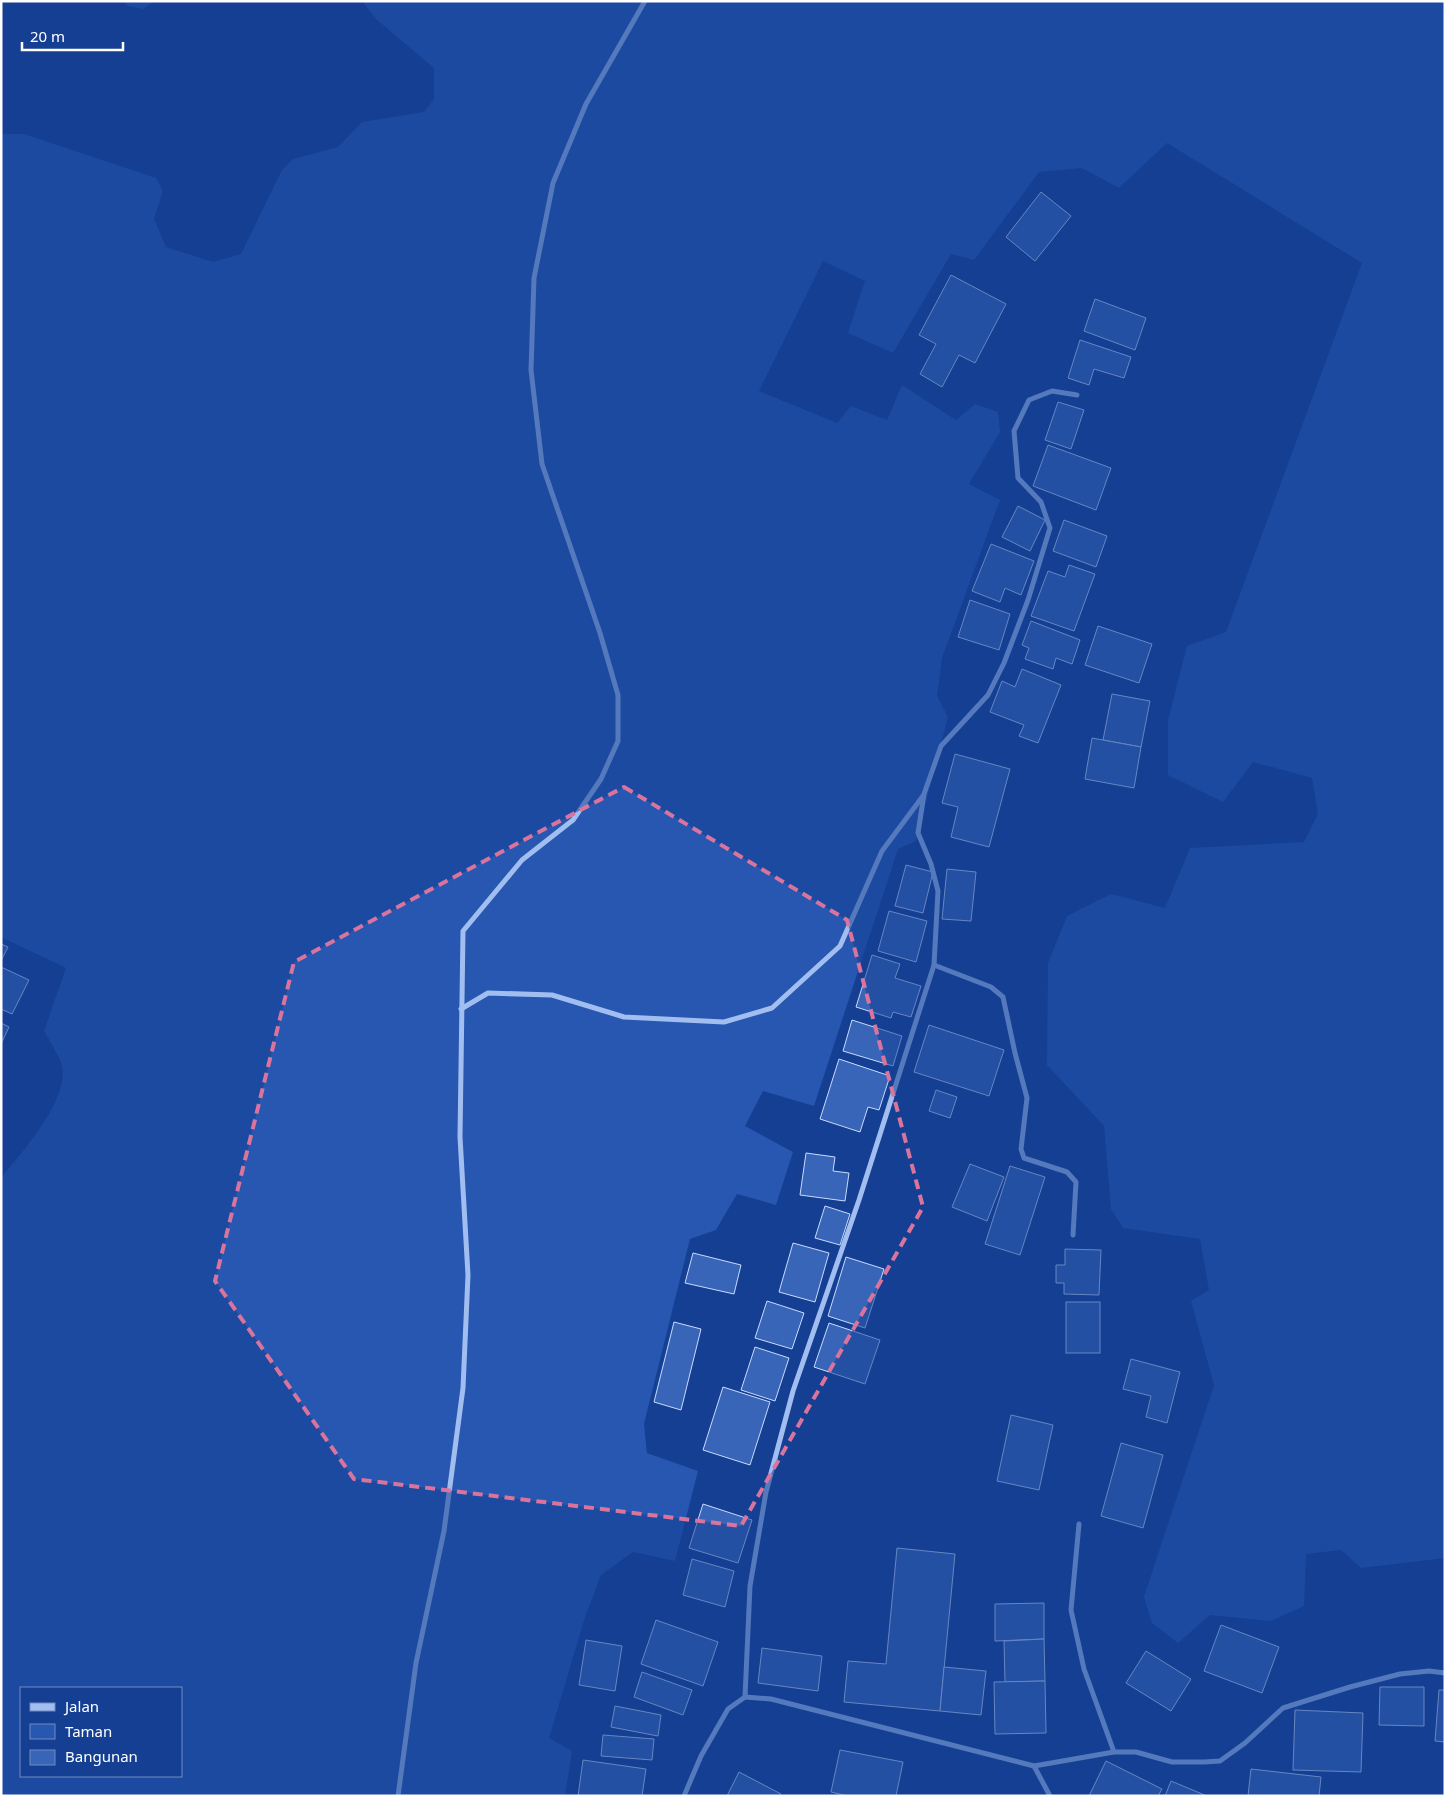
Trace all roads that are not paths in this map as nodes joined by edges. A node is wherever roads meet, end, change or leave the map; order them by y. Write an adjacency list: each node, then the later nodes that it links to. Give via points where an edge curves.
1 (645, 1): 5 (street, via 586,104 553,183 534,278 531,370 542,464 600,632 618,695 618,741 601,779 574,820 522,860 463,931)
2 (1077, 395): 3 (street, via 1052,391 1029,400 1014,431 1018,478 1042,502 1050,528 1004,663 988,695 941,746)
3 (924, 794): 4 (street, via 918,833 938,891); 5 (street, via 882,851 840,946 772,1008 724,1022 624,1017 552,995 488,993)
4 (934, 965): 6 (street, via 991,986 1003,997 1027,1098 1021,1149 1024,1158 1067,1172 1076,1182); 9 (street, via 859,1200 793,1391 766,1492 750,1586)
5 (461, 1009): 12 (street, via 460,1137 468,1275 463,1388 444,1531 416,1663)
6 (1073, 1235)
7 (1079, 1524): 10 (street, via 1071,1610 1084,1670)
8 (1445, 1673): 10 (street, via 1400,1674 1283,1708 1220,1761 1172,1762 1136,1752)
9 (745, 1697): 11 (street, via 771,1699); 13 (street, via 728,1709 701,1756)
10 (1114, 1752): 11 (street)
11 (1034, 1766): 14 (street)
12 (398, 1796)
13 (684, 1796)
14 (1050, 1796)

